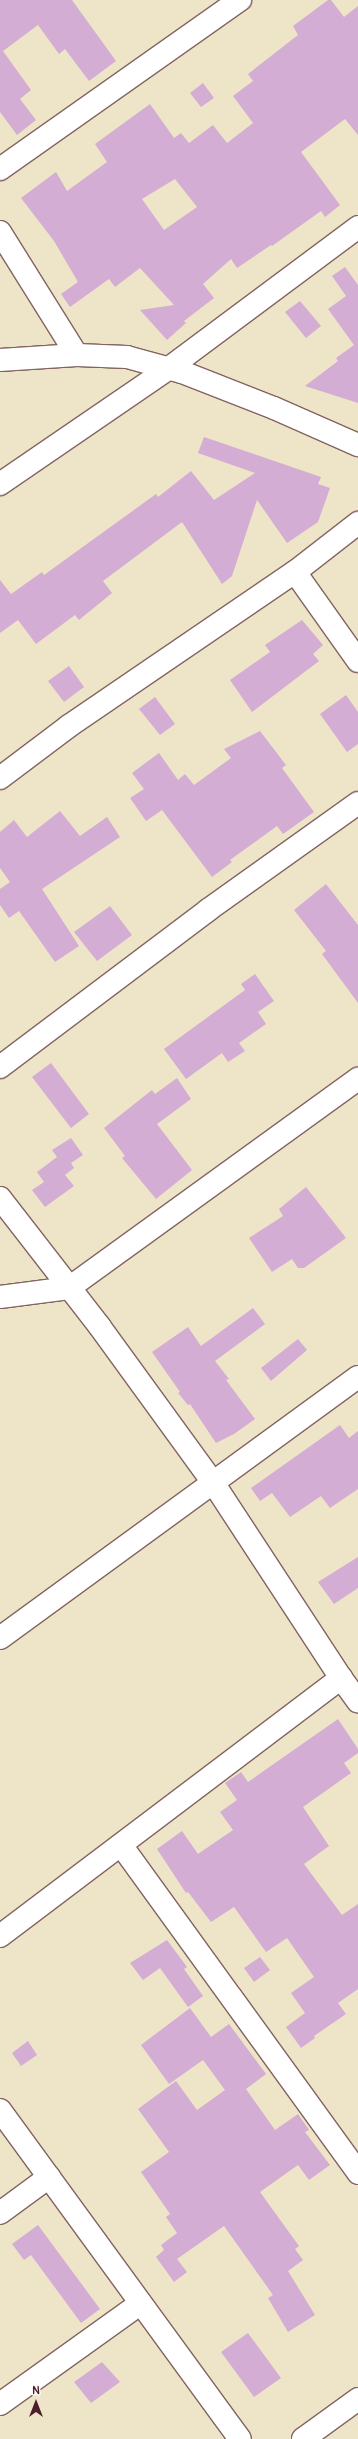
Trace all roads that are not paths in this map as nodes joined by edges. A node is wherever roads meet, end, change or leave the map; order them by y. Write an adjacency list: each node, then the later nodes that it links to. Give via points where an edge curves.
1 (240, 0): 2 (street)
2 (0, 169)
3 (358, 228): 7 (street)
4 (0, 232): 5 (street)
5 (77, 355): 6 (street); 7 (street, via 127,358)
6 (0, 360)
7 (169, 368): 8 (street, via 274,408); 9 (street)
8 (358, 445)
9 (0, 484)
10 (358, 523): 11 (street)
11 (295, 572): 12 (street); 13 (street, via 69,726)
12 (358, 661)
13 (0, 778)
14 (358, 802): 15 (street, via 208,910)
15 (0, 1067)
16 (358, 1079): 18 (street)
17 (0, 1198): 18 (street)
18 (69, 1288): 19 (street); 21 (street)
19 (0, 1297)
20 (358, 1378): 21 (street)
21 (214, 1484): 22 (street); 23 (street)
22 (0, 1638)
23 (340, 1678): 24 (street); 25 (street)
24 (358, 1701)
25 (121, 1844): 26 (street); 28 (street)
26 (0, 1936)
27 (0, 2110): 29 (street)
28 (358, 2173)
29 (49, 2178): 30 (street); 31 (street)
30 (0, 2212)
31 (141, 2303): 33 (street); 34 (street)
32 (358, 2399): 35 (street)
33 (0, 2404)
34 (240, 2439)
35 (303, 2439)

